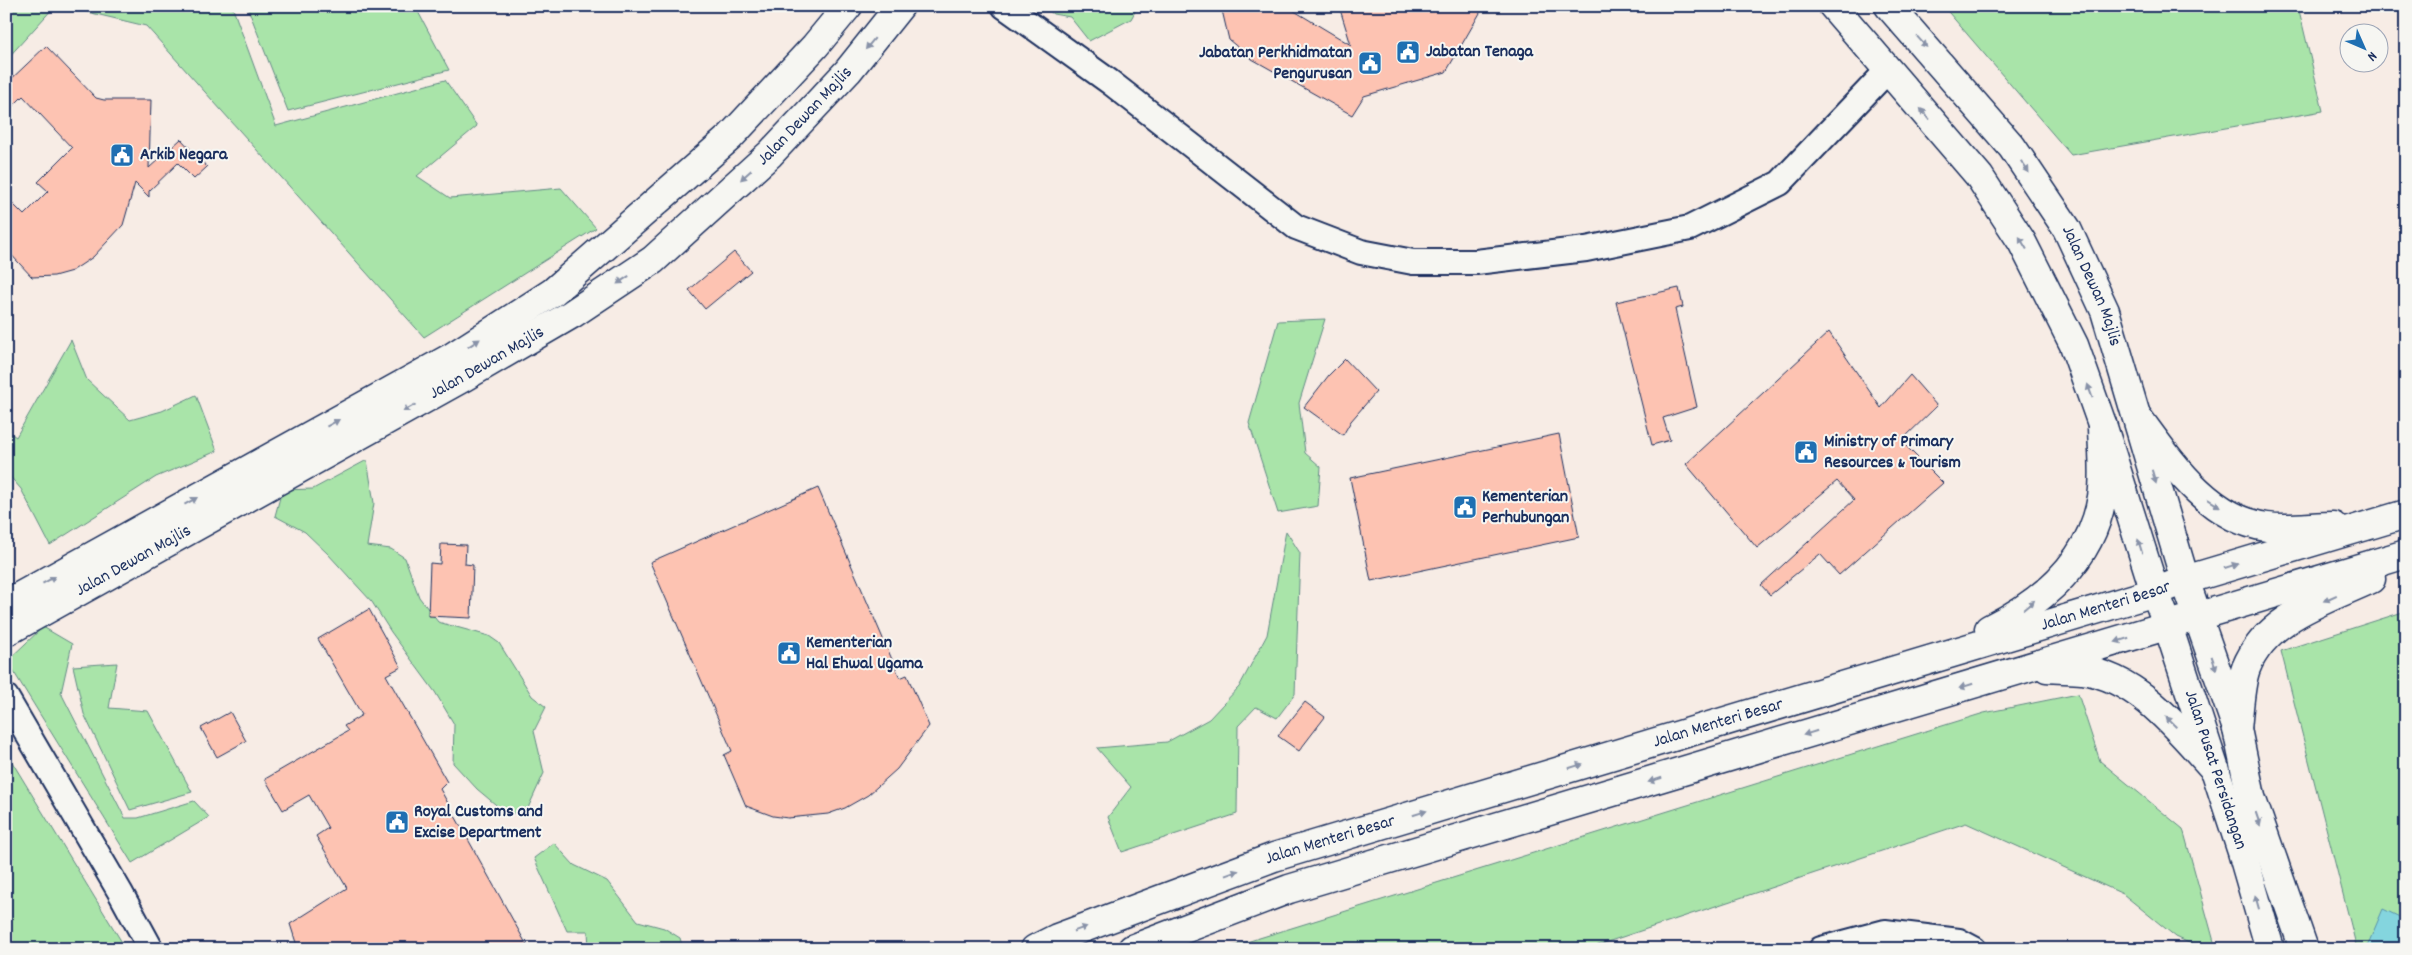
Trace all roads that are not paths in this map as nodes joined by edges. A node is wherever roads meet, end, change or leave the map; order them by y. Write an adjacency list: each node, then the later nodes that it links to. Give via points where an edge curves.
1 (848, 6): 15 (street, Jalan Dewan Majlis, one-way to 1, via 452,357 553,292 730,137)
2 (900, 6): 18 (street, Jalan Dewan Majlis, one-way to 18, via 848,71 770,154 653,260 572,314 464,377)
3 (1004, 6): 6 (street, via 1110,82 1296,227 1361,252 1413,262 1476,262 1586,250 1690,228 1780,183)
4 (1833, 6): 6 (street, Jalan Dewan Majlis)
5 (1889, 6): 7 (street, Jalan Dewan Majlis, one-way to 7, via 2012,147 2066,230 2105,311)
6 (1888, 70): 8 (street, Jalan Dewan Majlis, one-way to 6, via 2074,345 2022,242 1979,176)
7 (2136, 415): 10 (street, one-way to 10, via 2176,469 2205,498 2235,517 2267,527); 13 (street, Jalan Dewan Majlis, one-way to 13)
8 (2102, 424): 14 (street, Jalan Dewan Majlis, one-way to 8); 19 (street, one-way to 8, via 2019,614 2065,575 2089,539 2102,497)
9 (2406, 514): 10 (street, Jalan Menteri Besar)
10 (2364, 526): 13 (street, Jalan Menteri Besar, one-way to 10)
11 (2406, 554): 16 (street, Jalan Menteri Besar)
12 (2406, 562): 22 (street, one-way to 22, via 2290,616 2263,642 2246,668)
13 (2185, 580): 14 (street, Jalan Menteri Besar); 16 (street, Jalan Dewan Majlis)
14 (2155, 592): 17 (street, Jalan Pusat Persidangan); 19 (street, Jalan Menteri Besar)
15 (6, 604)
16 (2198, 616): 17 (street, Jalan Menteri Besar); 22 (street, Jalan Pusat Persidangan, one-way to 22)
17 (2168, 626): 20 (street, Jalan Menteri Besar, one-way to 20); 23 (street, Jalan Pusat Persidangan)
18 (6, 632)
19 (1925, 661): 25 (street, Jalan Menteri Besar, one-way to 19, via 1274,857)
20 (2029, 667): 23 (street, one-way to 20, via 2169,720 2136,692 2107,677 2083,670); 26 (street, Jalan Menteri Besar, one-way to 26, via 1289,889)
21 (6, 696): 24 (street)
22 (2237, 728): 30 (street, Jalan Pusat Persidangan, one-way to 30, via 2251,797)
23 (2216, 771): 29 (street, Jalan Pusat Persidangan, one-way to 23)
24 (151, 949)
25 (1035, 949)
26 (1132, 949)
27 (1821, 949): 28 (street, via 1885,932 1958,941)
28 (1974, 949)
29 (2270, 949)
30 (2304, 949)

